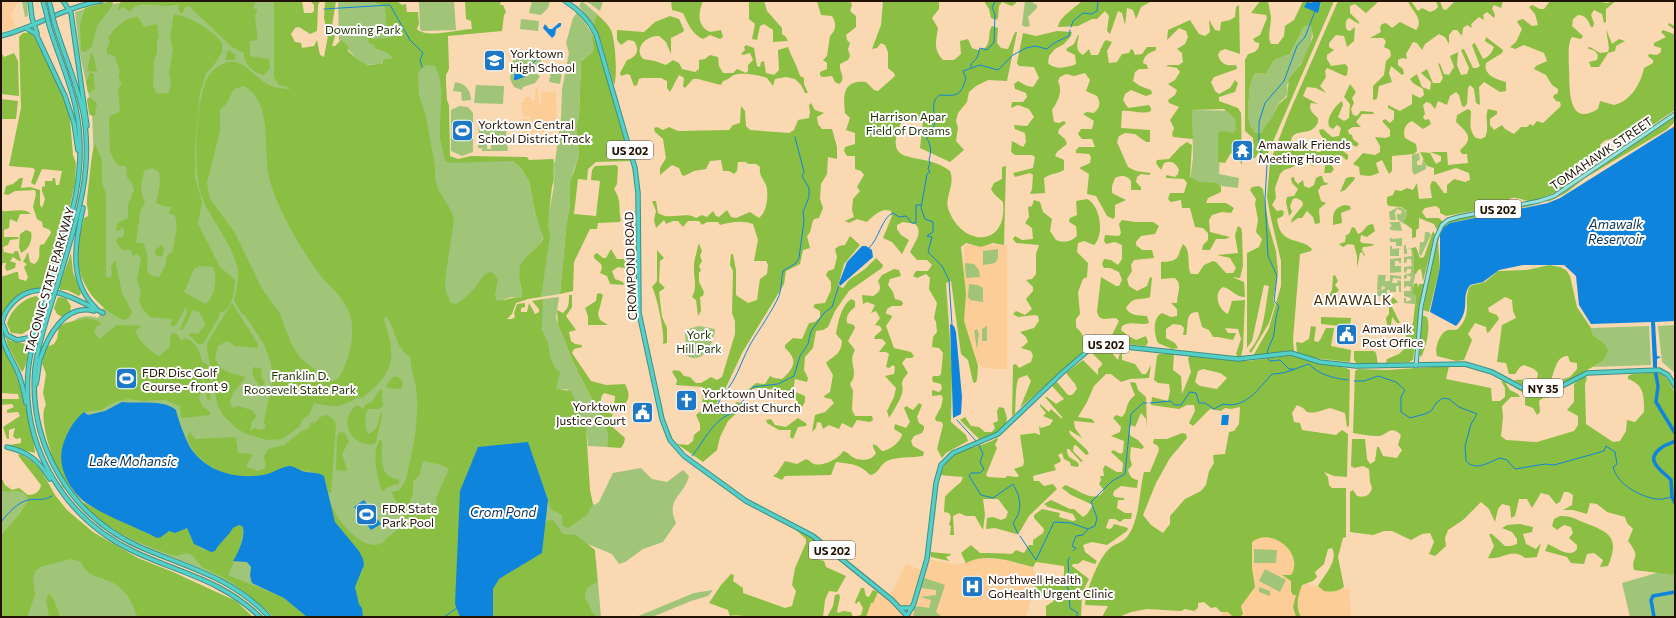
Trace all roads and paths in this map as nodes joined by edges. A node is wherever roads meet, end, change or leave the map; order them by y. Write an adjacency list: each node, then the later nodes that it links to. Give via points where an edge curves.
1 (30, 1): 8 (highway)
2 (43, 1): 14 (highway, TACONIC STATE PARKWAY, bridge, via 76,108 80,143)
3 (49, 1): 13 (highway, TACONIC STATE PARKWAY, bridge, via 79,98)
4 (63, 1): 7 (highway)
5 (100, 1): 7 (highway)
6 (565, 1): 25 (highway, CROMPOND ROAD / US 202, via 575,7 596,34 633,160 638,193 639,316 662,419 670,440 684,456 746,501 813,536)
7 (69, 8): 8 (highway); 13 (highway, via 85,110)
8 (33, 25): 9 (highway); 11 (highway)
9 (26, 28): 10 (highway); 11 (highway, via 35,32)
10 (1, 36)
11 (40, 42): 14 (highway, via 73,116)
12 (1675, 114): 19 (main road, TOMAHAWK STREET / US 202, via 1554,196 1540,201 1458,216 1442,225 1435,241 1421,307)
13 (87, 149): 15 (highway, TACONIC STATE PARKWAY)
14 (79, 177): 18 (highway, TACONIC STATE PARKWAY, bridge, via 73,211)
15 (84, 190): 16 (highway, via 85,199 76,245 76,268 86,296); 21 (highway, TACONIC STATE PARKWAY, bridge, via 79,215 38,352)
16 (103, 313): 17 (highway, via 65,294 39,291 27,293 17,299); 21 (highway, via 80,310 57,326 43,351)
17 (4, 318): 18 (highway, via 5,332 15,340 28,338); 22 (highway, via 3,341 21,381 27,411)
18 (38, 326): 22 (highway, TACONIC STATE PARKWAY, via 28,372)
19 (1417, 366): 20 (highway, NY 35, via 1472,366 1496,373 1520,387 1531,389 1564,385 1587,373 1655,370 1668,375); 26 (highway, US 202, via 1352,366 1320,362 1291,353 1238,359 1095,345 1003,430 992,438 953,453 941,465 936,483 928,559)
20 (1675, 386)
21 (34, 387): 28 (highway, TACONIC STATE PARKWAY, via 38,421 48,454 64,485 87,511 108,529 132,543 224,581)
22 (31, 417): 24 (highway, TACONIC STATE PARKWAY, via 44,462)
23 (7, 447): 24 (highway, via 23,451 36,459)
24 (66, 498): 27 (highway, TACONIC STATE PARKWAY, via 90,523 112,540 137,553 215,584 239,599)
25 (900, 608): 26 (highway); 29 (highway, CROMPOND ROAD / US 202)
26 (911, 609): 29 (highway)
27 (260, 617)
28 (269, 617)
29 (909, 617)

